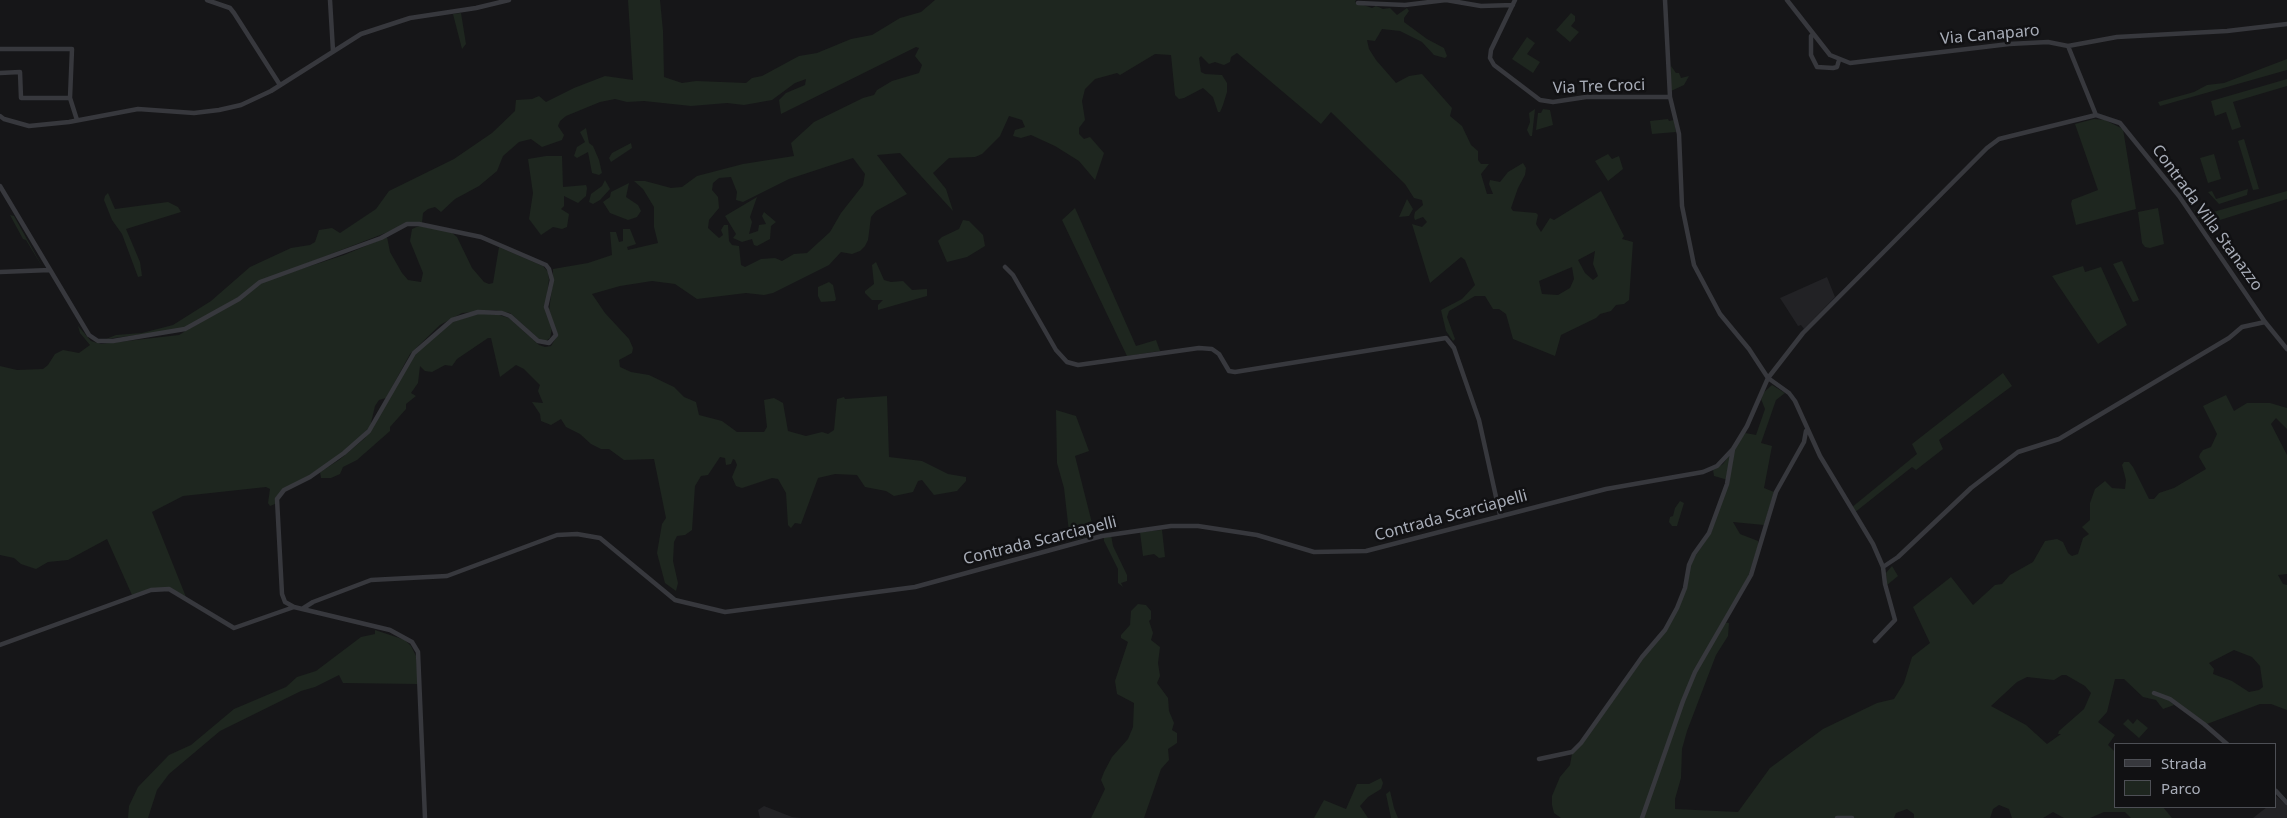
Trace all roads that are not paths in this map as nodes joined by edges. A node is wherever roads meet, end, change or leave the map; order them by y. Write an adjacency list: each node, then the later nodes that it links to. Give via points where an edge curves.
1 (207, 0): 15 (street, via 230,8)
2 (330, 0): 12 (street)
3 (509, 0): 12 (street, via 410,18 361,34)
4 (1665, 0): 16 (street)
5 (1787, 0): 9 (street)
6 (1514, 2): 7 (street, via 1481,6 1446,0); 16 (street, Via Tre Croci, via 1490,58 1494,65 1540,100)
7 (1358, 3)
8 (2287, 24): 10 (street, Via Canaparo, via 2117,37)
9 (1814, 34): 13 (street, via 1830,55); 13 (street, Via Canaparo, via 1811,36 1811,55 1818,67 1837,67)
10 (2068, 46): 13 (street, Via Canaparo, via 2048,42 2009,44 1850,63); 19 (street)
11 (0, 49): 17 (street, via 72,49)
12 (333, 51): 15 (street)
13 (1839, 60)
14 (0, 73): 17 (street, via 20,72 21,98)
15 (280, 85): 20 (street, via 241,105 219,110 194,114 138,109)
16 (1670, 97): 27 (street, via 1679,134 1682,206 1694,264 1720,314)
17 (70, 98): 20 (street)
18 (0, 116): 20 (street, via 30,126)
19 (2096, 116): 25 (street, Contrada Villa Stanazzo, via 2114,120 2127,129 2205,231); 27 (street, via 1999,140 1987,148 1803,333)
20 (77, 120)
21 (0, 186): 23 (street)
22 (1005, 267): 30 (street, via 1013,275 1056,350 1067,362 1078,365 1198,348 1212,349 1229,371 1236,372 1446,338 1454,348 1479,420)
23 (50, 270): 24 (street); 32 (street, via 88,335 104,341 185,329 239,299 260,282 381,238 407,224 481,238 549,269 552,280 546,307 556,335 549,343 538,340 502,313 478,312 452,320 414,353 369,431 344,453 310,477 284,490 277,498 282,594 285,602)
24 (0, 272)
25 (2265, 322): 26 (street, Contrada Villa Stanazzo); 31 (street, via 2242,327 2229,338 2060,439 2018,452 1971,488 1898,557)
26 (2287, 350)
27 (1768, 378): 28 (street, via 1795,401); 29 (street)
28 (1806, 430): 31 (street, via 1873,544); 42 (street, via 1804,442 1776,492 1751,575 1695,672)
29 (1733, 449): 30 (street, Contrada Scarciapelli, via 1717,466 1703,472 1606,489); 38 (street, via 1727,484 1709,533 1689,565 1685,588 1665,630 1632,670 1581,743 1572,752)
30 (1500, 515): 33 (street, Contrada Scarciapelli, via 1366,551 1314,552 1257,535 1198,526 1131,531 1047,549 915,587 725,612 674,600 600,538 557,535 447,576 371,580)
31 (1883, 567): 34 (street, via 1884,584 1895,620)
32 (294, 608): 33 (street); 35 (street, via 234,628 169,589 151,590)
33 (302, 609): 41 (street, via 390,630 401,634 416,647 421,677)
34 (1875, 641)
35 (0, 645)
36 (2154, 693): 37 (street, via 2176,704)
37 (2226, 743)
38 (1539, 759)
39 (2277, 793): 40 (street)
40 (2287, 803)
41 (425, 818)
42 (1642, 818)
43 (1837, 818): 44 (street)
44 (1852, 818)

